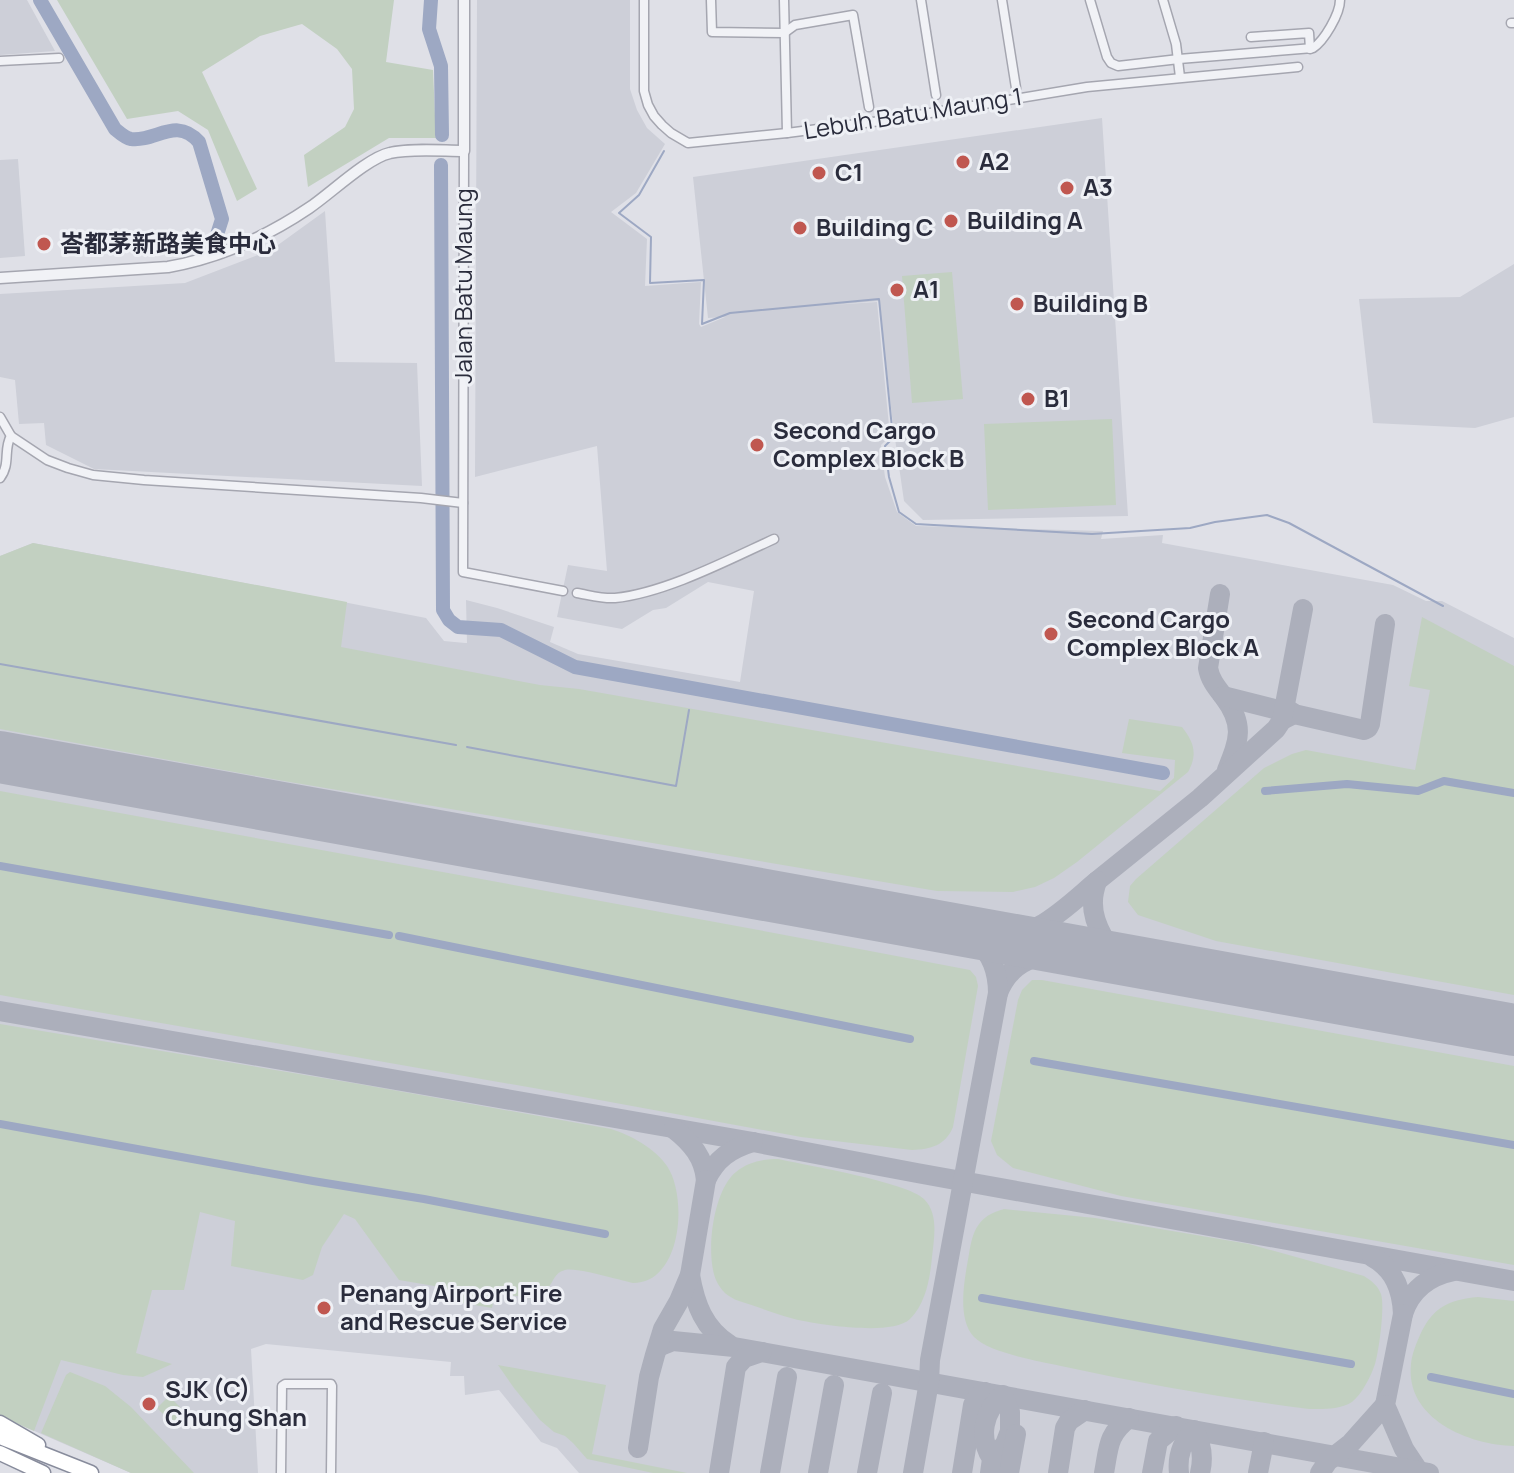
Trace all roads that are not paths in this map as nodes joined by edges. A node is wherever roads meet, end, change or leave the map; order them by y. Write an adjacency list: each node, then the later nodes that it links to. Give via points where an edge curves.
1 (464, 0): 24 (street, Jalan Batu Maung)
2 (644, 0): 23 (street, Lebuh Batu Maung 1, via 644,91 654,116 671,133 697,143)
3 (711, 0): 11 (street, via 712,32)
4 (784, 0): 11 (street)
5 (921, 0): 21 (street)
6 (1002, 0): 20 (street)
7 (1090, 0): 16 (street, via 1111,63)
8 (1164, 0): 16 (street)
9 (1340, 0): 14 (street, via 1320,43)
10 (1316, 25): 12 (street)
11 (784, 33): 22 (street, via 795,25 853,15); 23 (street)
12 (1309, 33): 13 (street); 14 (street)
13 (1251, 37)
14 (1310, 49): 16 (street)
15 (59, 58): 17 (street)
16 (1179, 59): 19 (street)
17 (0, 61)
18 (1298, 67): 19 (street, Lebuh Batu Maung 1)
19 (1180, 77): 23 (street, Lebuh Batu Maung 1)
20 (1016, 88)
21 (936, 95)
22 (869, 107)
23 (787, 133)
24 (464, 151): 25 (street, via 389,153 274,229 194,262); 29 (street, Jalan Batu Maung)
25 (0, 278)
26 (0, 417): 27 (street)
27 (11, 436): 28 (street); 29 (street, via 47,460 93,475)
28 (0, 478)
29 (462, 503): 31 (street, Jalan Batu Maung, via 463,572)
30 (774, 539): 32 (street, via 684,579 630,596)
31 (563, 591)
32 (577, 593)
33 (0, 1423): 37 (highway)
34 (0, 1437): 37 (highway)
35 (0, 1453): 38 (highway)
36 (0, 1462): 38 (highway)
37 (68, 1463): 39 (highway)
38 (43, 1473)
39 (91, 1473)
40 (281, 1473): 41 (street, via 285,1384 331,1384)
41 (331, 1473)

